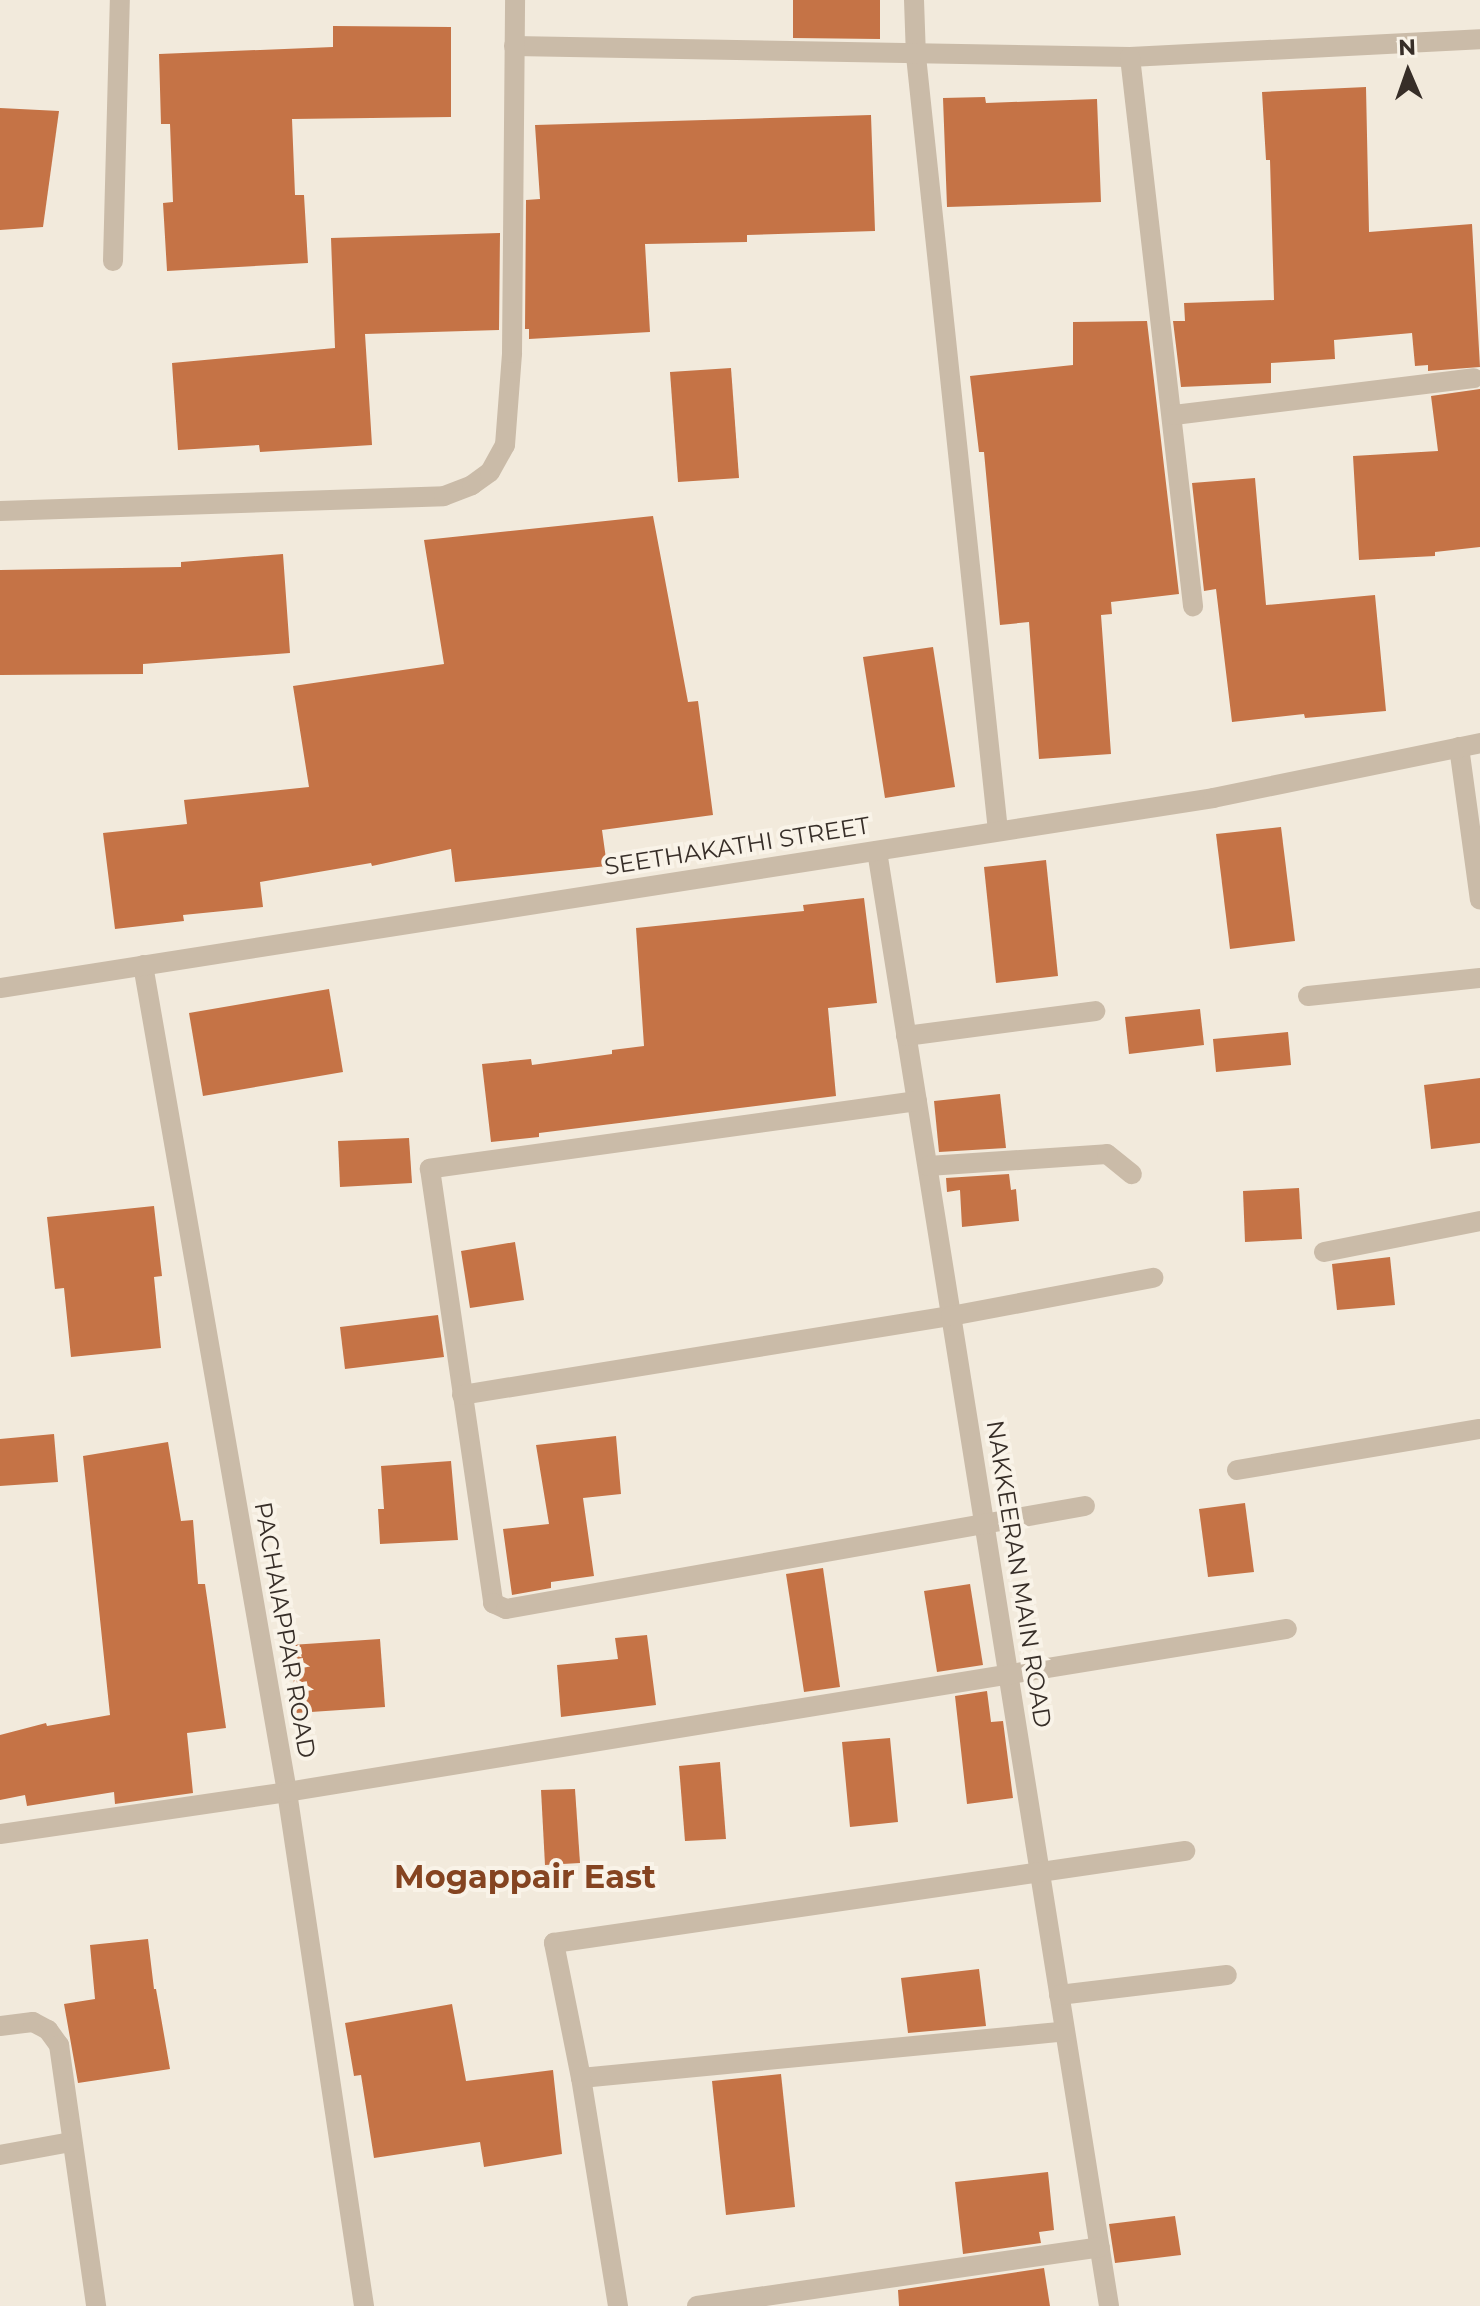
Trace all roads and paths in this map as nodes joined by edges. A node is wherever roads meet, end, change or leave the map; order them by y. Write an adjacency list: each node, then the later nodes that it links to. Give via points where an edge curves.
1 (120, 0): 8 (street)
2 (515, 0): 5 (street)
3 (914, 0): 6 (street)
4 (1480, 39): 7 (street)
5 (514, 46): 6 (street); 11 (street, via 512,353 505,445 490,472 444,496)
6 (916, 56): 7 (street); 15 (street)
7 (1130, 57): 10 (street)
8 (113, 261)
9 (1474, 378): 10 (street)
10 (1174, 415): 12 (street)
11 (0, 511)
12 (1193, 606)
13 (1480, 743): 14 (street, SEETHAKATHI STREET)
14 (1459, 747): 15 (street, SEETHAKATHI STREET, via 1213,798); 17 (street)
15 (998, 831): 16 (street, SEETHAKATHI STREET)
16 (877, 851): 18 (street, SEETHAKATHI STREET); 23 (street, NAKKEERAN MAIN ROAD)
17 (1480, 900)
18 (143, 965): 20 (street, SEETHAKATHI STREET); 38 (street, PACHAIAPPAR ROAD)
19 (1480, 978): 21 (street)
20 (0, 988)
21 (1308, 996)
22 (1095, 1011): 23 (street)
23 (906, 1036): 24 (street, NAKKEERAN MAIN ROAD)
24 (917, 1101): 25 (street, NAKKEERAN MAIN ROAD); 31 (street, via 430,1169)
25 (928, 1166): 26 (street, via 1107,1154); 30 (street, NAKKEERAN MAIN ROAD)
26 (1132, 1174)
27 (1480, 1221): 28 (street)
28 (1324, 1252)
29 (1153, 1278): 30 (street)
30 (951, 1316): 31 (street); 35 (street, NAKKEERAN MAIN ROAD)
31 (462, 1395): 35 (street, via 491,1597 498,1607)
32 (1480, 1429): 33 (street)
33 (1237, 1470)
34 (1085, 1506): 35 (street)
35 (984, 1524): 37 (street, NAKKEERAN MAIN ROAD)
36 (1287, 1629): 37 (street)
37 (1010, 1677): 38 (street); 41 (street, NAKKEERAN MAIN ROAD)
38 (287, 1792): 39 (street); 51 (street, PACHAIAPPAR ROAD)
39 (0, 1834)
40 (1185, 1851): 41 (street)
41 (1040, 1871): 43 (street, NAKKEERAN MAIN ROAD); 46 (street, via 554,1943)
42 (1227, 1975): 43 (street)
43 (1059, 1995): 45 (street, NAKKEERAN MAIN ROAD)
44 (0, 2026): 47 (street, via 33,2022 59,2045)
45 (1065, 2031): 46 (street); 49 (street, NAKKEERAN MAIN ROAD)
46 (581, 2078): 52 (street)
47 (71, 2142): 48 (street); 50 (street)
48 (0, 2155)
49 (1100, 2247): 53 (street); 54 (street, NAKKEERAN MAIN ROAD)
50 (96, 2306)
51 (364, 2306)
52 (618, 2306)
53 (697, 2306)
54 (1109, 2306)

